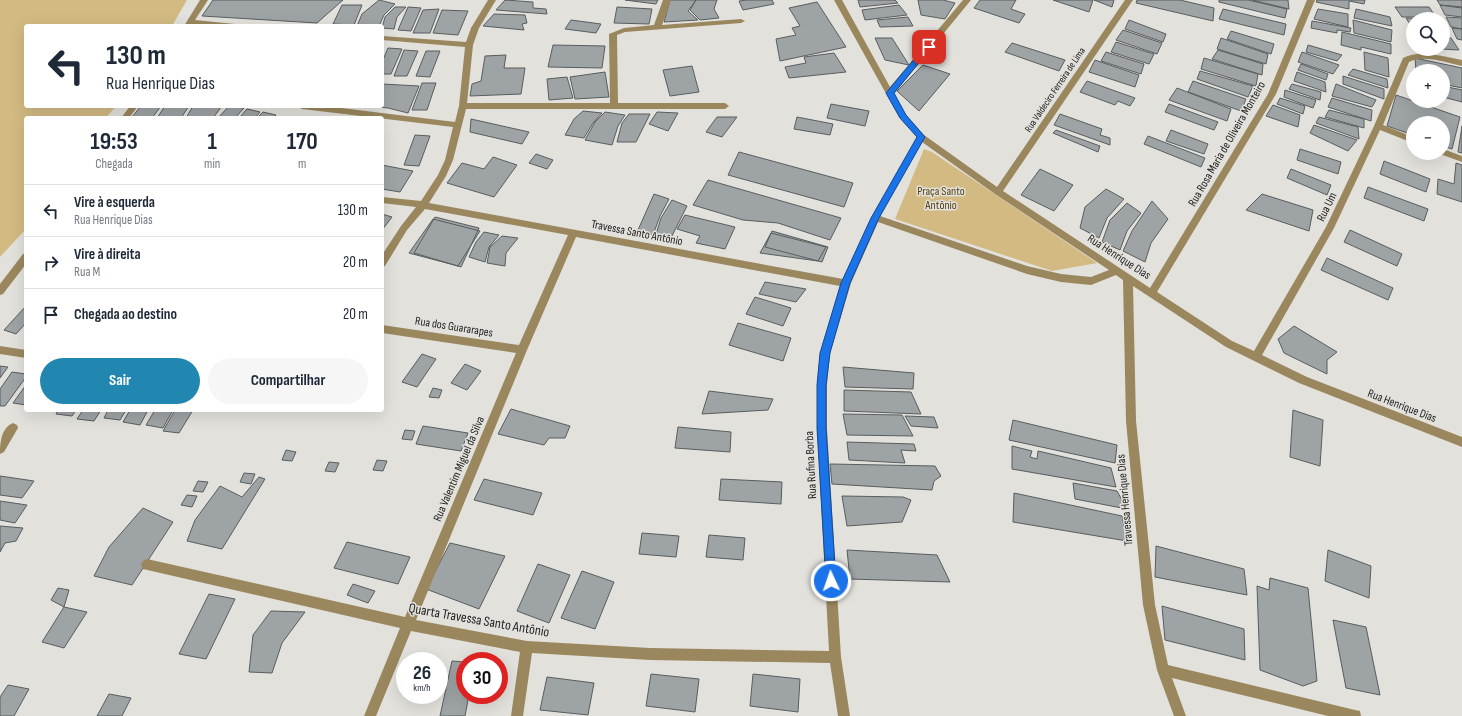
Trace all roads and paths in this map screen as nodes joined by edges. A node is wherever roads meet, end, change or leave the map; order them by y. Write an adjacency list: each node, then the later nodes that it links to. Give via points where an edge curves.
1 (204, 0): 9 (street)
2 (492, 0): 12 (street, via 475,28)
3 (667, 0): 10 (street)
4 (838, 0): 14 (street, Rua Henrique Dias)
5 (967, 0): 14 (street)
6 (1129, 0): 25 (street, Rua Valdeciro Ferreira de Lima)
7 (1311, 0): 36 (street, Rua Rosa Maria de Oliveira Monteiro, via 1272,94)
8 (742, 21): 10 (street)
9 (189, 24)
10 (657, 27): 15 (street, via 624,30 613,34)
11 (384, 38): 12 (street)
12 (469, 45): 16 (street)
13 (1462, 63): 20 (street, Rua Um, via 1426,57 1412,57 1406,60)
14 (890, 93): 21 (street, Rua Henrique Dias, via 903,117)
15 (614, 105): 16 (street); 17 (street)
16 (463, 106): 19 (street)
17 (725, 106)
18 (319, 108): 19 (street)
19 (459, 125): 27 (street, via 442,176)
20 (1378, 126): 22 (street); 41 (street, Rua Um, via 1330,228)
21 (921, 137): 25 (street, Rua Henrique Dias); 28 (street, Rua Rufina Borba)
22 (1406, 137)
23 (1450, 155): 24 (street)
24 (1462, 159)
25 (998, 192): 32 (street, Rua Henrique Dias)
26 (384, 200): 27 (street, Travessa Santo Antônio)
27 (423, 206): 29 (street, Travessa Santo Antônio); 31 (street, via 404,228)
28 (875, 218): 32 (street, via 1027,270 1061,278 1091,281); 34 (street, Rua Rufina Borba)
29 (573, 233): 34 (street, Travessa Santo Antônio); 39 (street, Rua Valentim Miguel da Silva)
30 (24, 260): 35 (street)
31 (384, 260)
32 (1117, 270): 33 (street, Rua Henrique Dias)
33 (1128, 278): 36 (street, Rua Henrique Dias); 49 (street, Travessa Henrique Dias, via 1131,421 1149,605)
34 (846, 283): 48 (street, Rua Rufina Borba, via 825,353 822,385 822,428)
35 (0, 291)
36 (1152, 293): 41 (street, Rua Henrique Dias, via 1229,344)
37 (384, 329): 39 (street, Rua dos Guararapes)
38 (0, 350): 40 (street)
39 (522, 350): 46 (street, Rua Valentim Miguel da Silva)
40 (24, 354)
41 (1256, 357): 43 (street, Rua Henrique Dias, via 1303,380)
42 (13, 428): 44 (street)
43 (1462, 442)
44 (0, 449)
45 (147, 565): 46 (street, Quarta Travessa Santo Antônio)
46 (407, 624): 47 (street, Quarta Travessa Santo Antônio); 50 (street, Rua Valentim Miguel da Silva)
47 (527, 647): 48 (street, Quarta Travessa Santo Antônio, via 650,654); 51 (street)
48 (836, 657): 52 (street, Rua Rufina Borba)
49 (1163, 670): 53 (street, Travessa Henrique Dias); 54 (street)
50 (370, 716)
51 (517, 716)
52 (844, 716)
53 (1180, 716)
54 (1355, 716)

